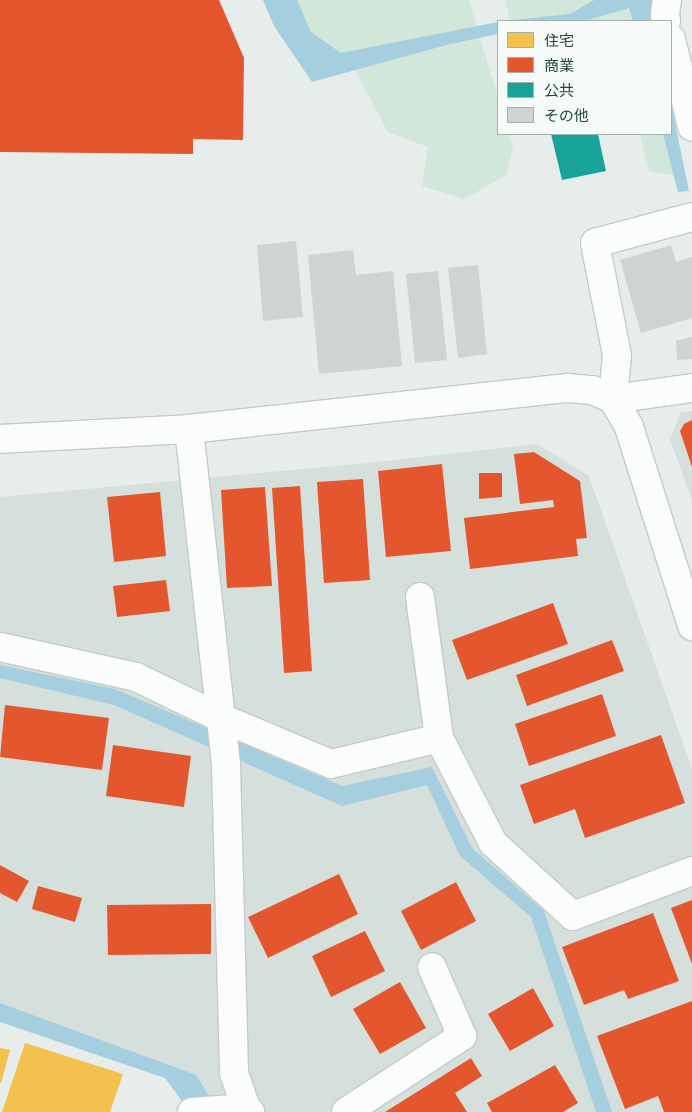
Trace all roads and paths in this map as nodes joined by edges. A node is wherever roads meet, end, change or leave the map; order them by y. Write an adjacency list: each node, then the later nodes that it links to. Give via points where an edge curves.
1 (668, 0): 2 (street)
2 (666, 20)
3 (672, 43): 4 (street)
4 (692, 127)
5 (692, 217): 7 (street, via 595,243 617,355)
6 (692, 388): 7 (street)
7 (613, 399): 8 (street, via 592,390 568,388); 11 (street, via 629,427)
8 (189, 430): 9 (street); 13 (street)
9 (0, 439)
10 (420, 597): 14 (street)
11 (692, 626)
12 (0, 646): 13 (street, via 136,677)
13 (221, 718): 14 (street, via 331,764); 17 (street, via 226,765 234,1073)
14 (439, 738): 15 (street, via 493,843 573,916)
15 (692, 872)
16 (432, 967): 19 (street, via 462,1036)
17 (248, 1110): 18 (street)
18 (192, 1112)
19 (346, 1112)

